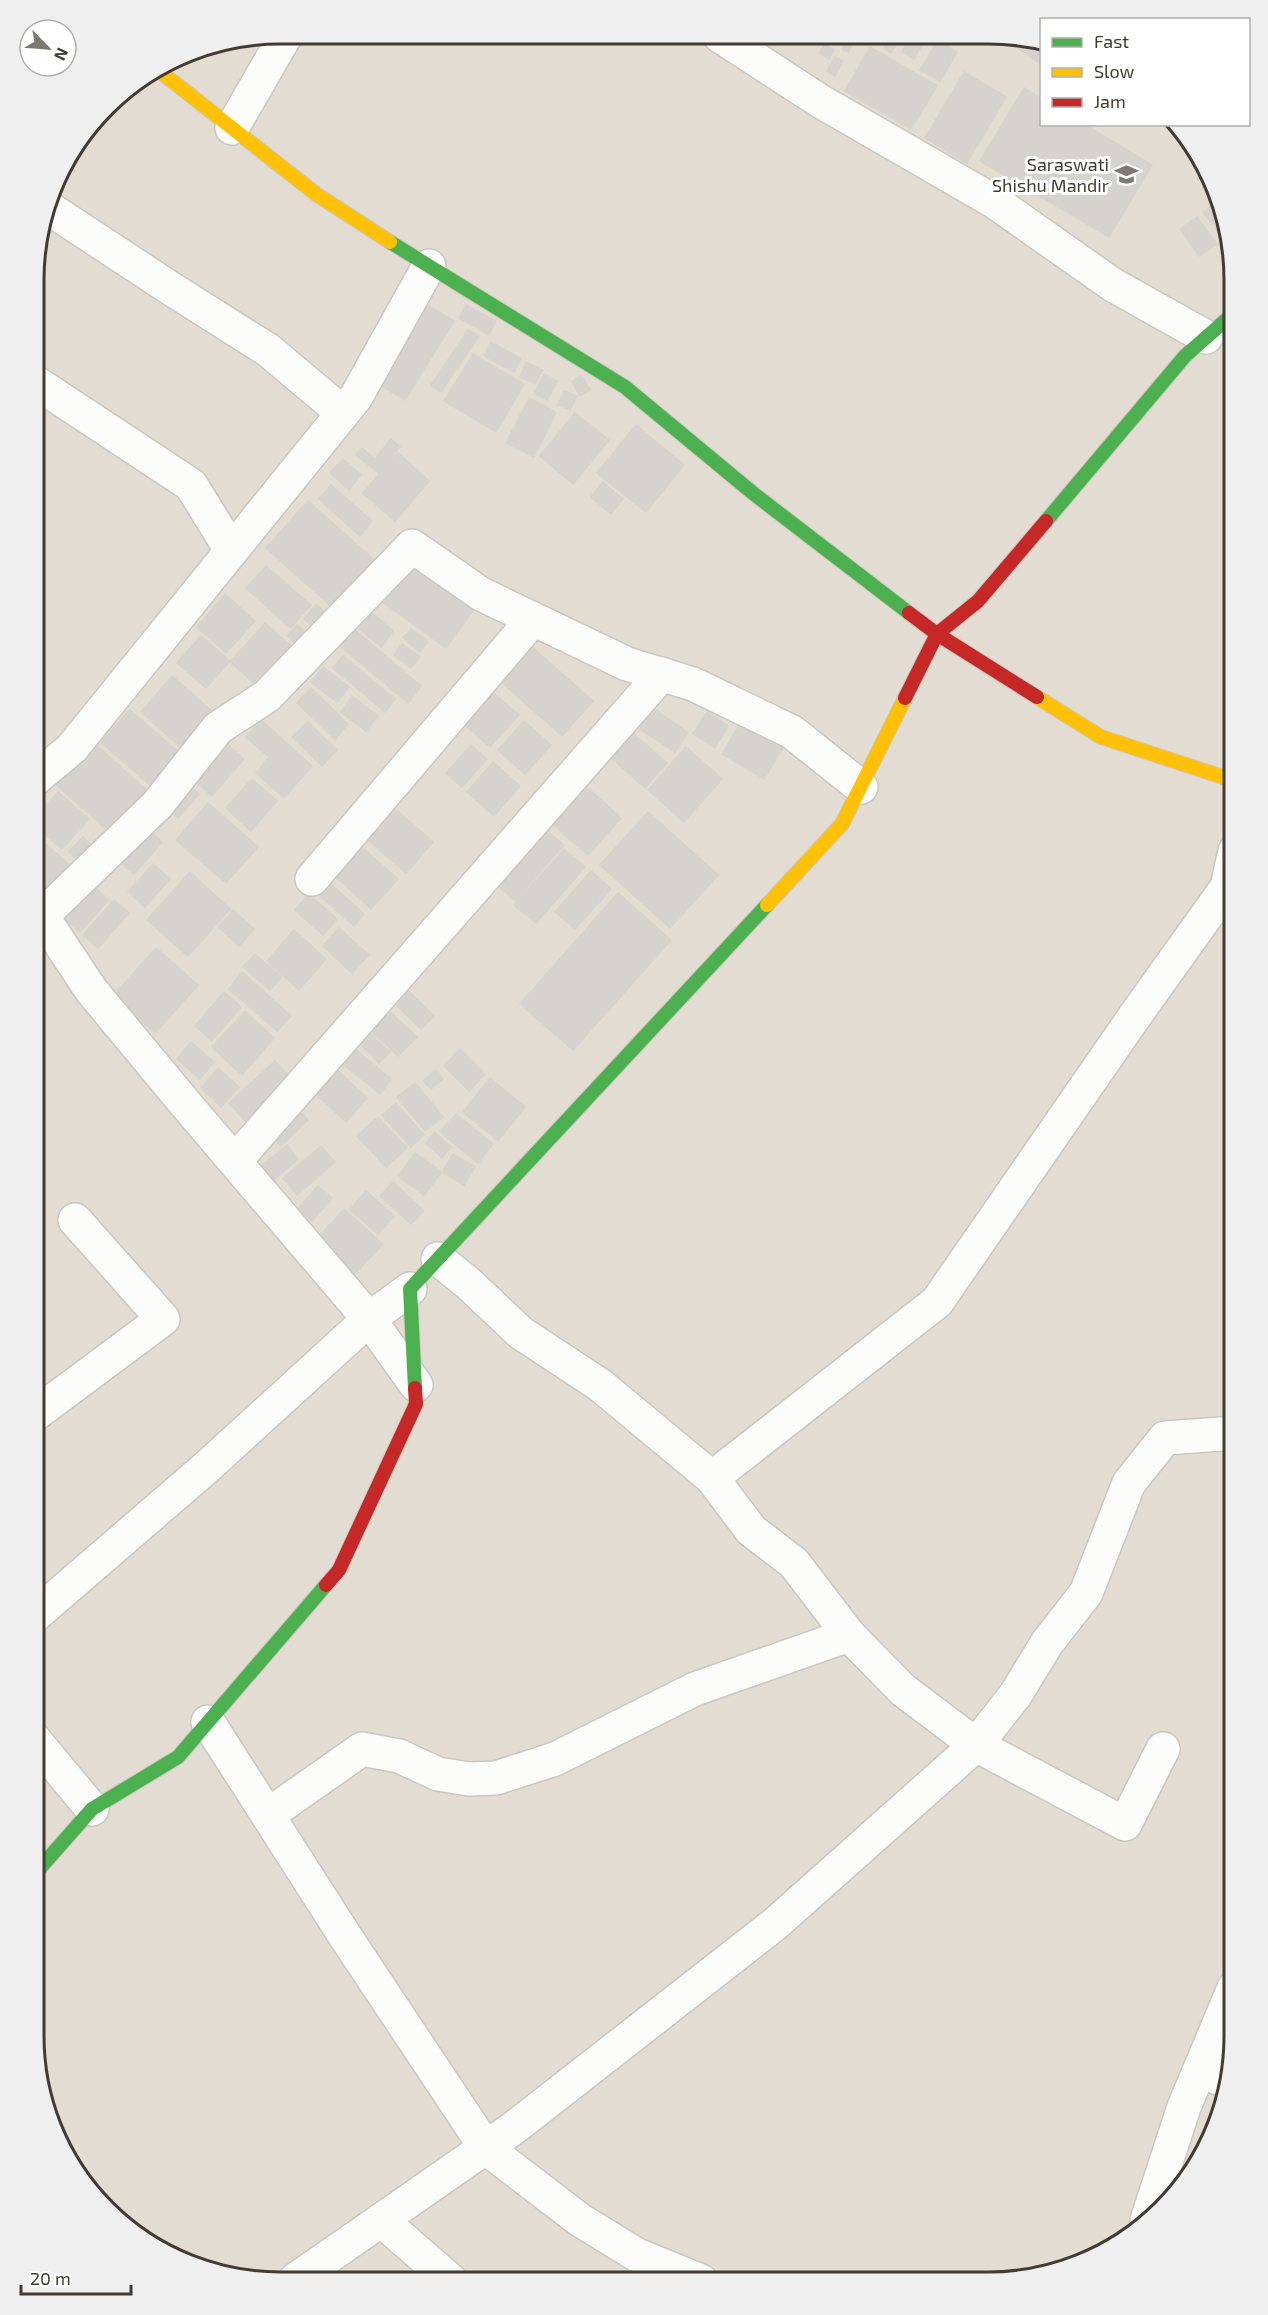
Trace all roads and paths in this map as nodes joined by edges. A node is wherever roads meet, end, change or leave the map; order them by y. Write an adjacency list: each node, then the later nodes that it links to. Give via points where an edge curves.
1 (282, 44): 4 (street)
2 (732, 44): 8 (street, via 820,101 995,202 1113,285)
3 (164, 74): 4 (street)
4 (232, 128): 6 (street, via 316,194)
5 (54, 212): 10 (street, via 268,350)
6 (429, 266): 10 (street, via 356,397); 13 (street, via 625,387 754,494)
7 (1224, 321): 8 (street)
8 (1206, 337): 13 (street, via 1185,356 978,601)
9 (44, 388): 11 (street, via 191,484)
10 (343, 413): 11 (street)
11 (231, 550): 15 (street, via 72,748)
12 (533, 619): 14 (street, via 627,664); 18 (street); 20 (street, via 481,594 412,546 267,696 218,728 157,805)
13 (937, 634): 16 (street, via 1101,737); 17 (street)
14 (662, 674): 17 (street, via 693,684 792,732); 22 (street)
15 (44, 772)
16 (1224, 777)
17 (861, 788): 24 (street, via 842,824)
18 (312, 879)
19 (1224, 891): 30 (street, via 938,1302)
20 (44, 904)
21 (44, 918): 22 (street, via 91,990)
22 (235, 1161): 26 (street)
23 (75, 1220): 28 (street, via 163,1319)
24 (438, 1259): 25 (street); 30 (street, via 521,1333 600,1385)
25 (410, 1289): 26 (street); 27 (street)
26 (369, 1319): 27 (street); 31 (street, via 208,1466)
27 (416, 1385): 33 (street, via 416,1404 339,1570)
28 (44, 1408)
29 (1224, 1434): 34 (street, via 1165,1438 1129,1483 1086,1593)
30 (712, 1478): 32 (street, via 751,1530 794,1563)
31 (44, 1608)
32 (849, 1635): 34 (street, via 903,1690); 38 (street, via 695,1689 555,1759 496,1778 438,1774 399,1756 362,1749)
33 (208, 1722): 37 (street, via 178,1757); 38 (street)
34 (976, 1745): 35 (street, via 1125,1824); 42 (street, via 775,1924)
35 (1163, 1749)
36 (44, 1751): 37 (street)
37 (92, 1809): 39 (street)
38 (268, 1815): 42 (street)
39 (44, 1864)
40 (1224, 2032): 41 (street)
41 (1214, 2076): 43 (street, via 1184,2107)
42 (486, 2148): 44 (street); 47 (street, via 580,2220 637,2255)
43 (1152, 2205)
44 (381, 2220): 45 (street); 46 (street)
45 (306, 2272)
46 (441, 2272)
47 (679, 2272)

